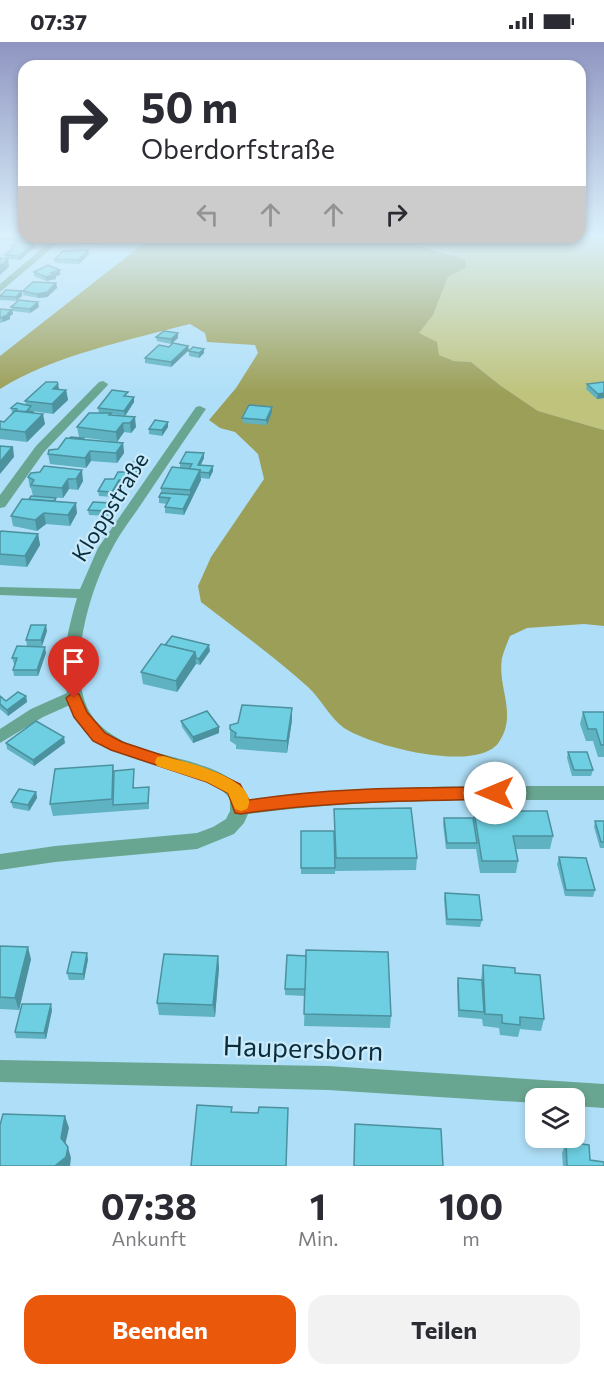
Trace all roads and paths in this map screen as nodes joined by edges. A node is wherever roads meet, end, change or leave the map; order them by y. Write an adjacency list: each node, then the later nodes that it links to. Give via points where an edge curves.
1 (104, 384): 3 (street, via 40,449)
2 (200, 409): 5 (street, Kloppstraße, via 105,548)
3 (0, 504)
4 (0, 591): 5 (street)
5 (84, 594): 6 (street, Kloppstraße, via 72,673)
6 (74, 698): 7 (street, via 38,713); 9 (street, via 80,714 99,737 234,788)
7 (0, 737)
8 (604, 793): 9 (street, via 350,795)
9 (241, 808): 10 (street, via 234,823 219,834 197,841)
10 (0, 862)
11 (0, 1071): 12 (street, Haupersborn, via 328,1078)
12 (604, 1096)

